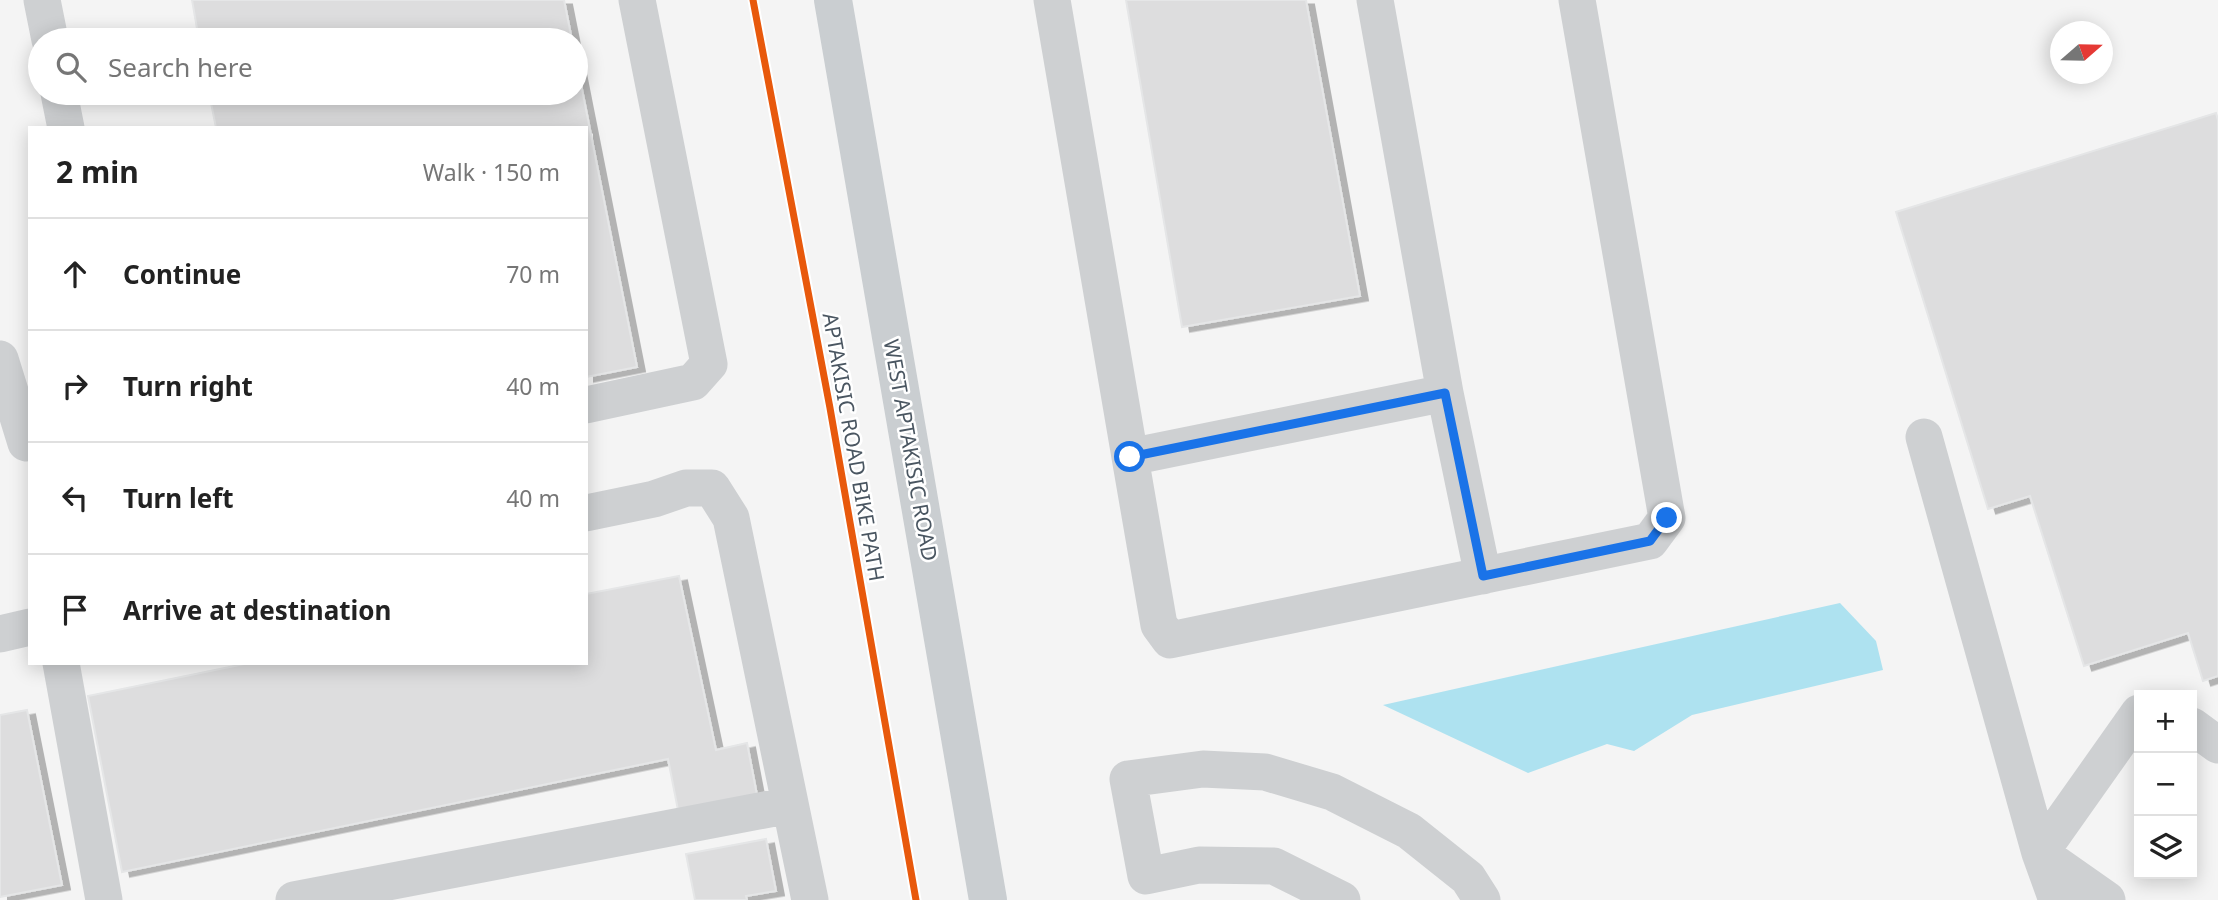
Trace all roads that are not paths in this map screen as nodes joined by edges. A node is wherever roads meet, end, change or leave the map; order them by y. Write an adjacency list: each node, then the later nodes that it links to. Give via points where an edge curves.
1 (42, 0): 7 (lane)
2 (638, 0): 12 (lane, via 709,364 693,382)
3 (834, 0): 29 (main road, WEST APTAKISIC ROAD)
4 (1052, 0): 15 (lane)
5 (1375, 0): 11 (lane)
6 (1577, 0): 17 (lane, via 1667,518 1650,541)
7 (48, 28)
8 (62, 105): 9 (lane)
9 (66, 126)
10 (0, 359): 14 (lane)
11 (1445, 393): 15 (lane); 17 (lane)
12 (588, 405)
13 (1924, 437): 25 (lane)
14 (26, 443)
15 (1130, 457): 17 (lane, via 1159,625 1170,640)
16 (588, 513): 24 (lane, via 686,488 712,488 731,518)
17 (1483, 576)
18 (28, 627): 19 (lane)
19 (0, 634)
20 (61, 665): 26 (lane)
21 (2134, 720): 25 (lane)
22 (2197, 730): 23 (lane)
23 (2218, 745)
24 (790, 805): 27 (lane); 28 (lane)
25 (2040, 853): 32 (lane); 33 (lane)
26 (104, 900)
27 (294, 900)
28 (810, 900)
29 (988, 900)
30 (1342, 900): 31 (lane, via 1274,866 1199,865 1146,876 1128,779 1203,769 1265,772 1332,792 1409,831 1468,878)
31 (1482, 900)
32 (2057, 900)
33 (2107, 900)

